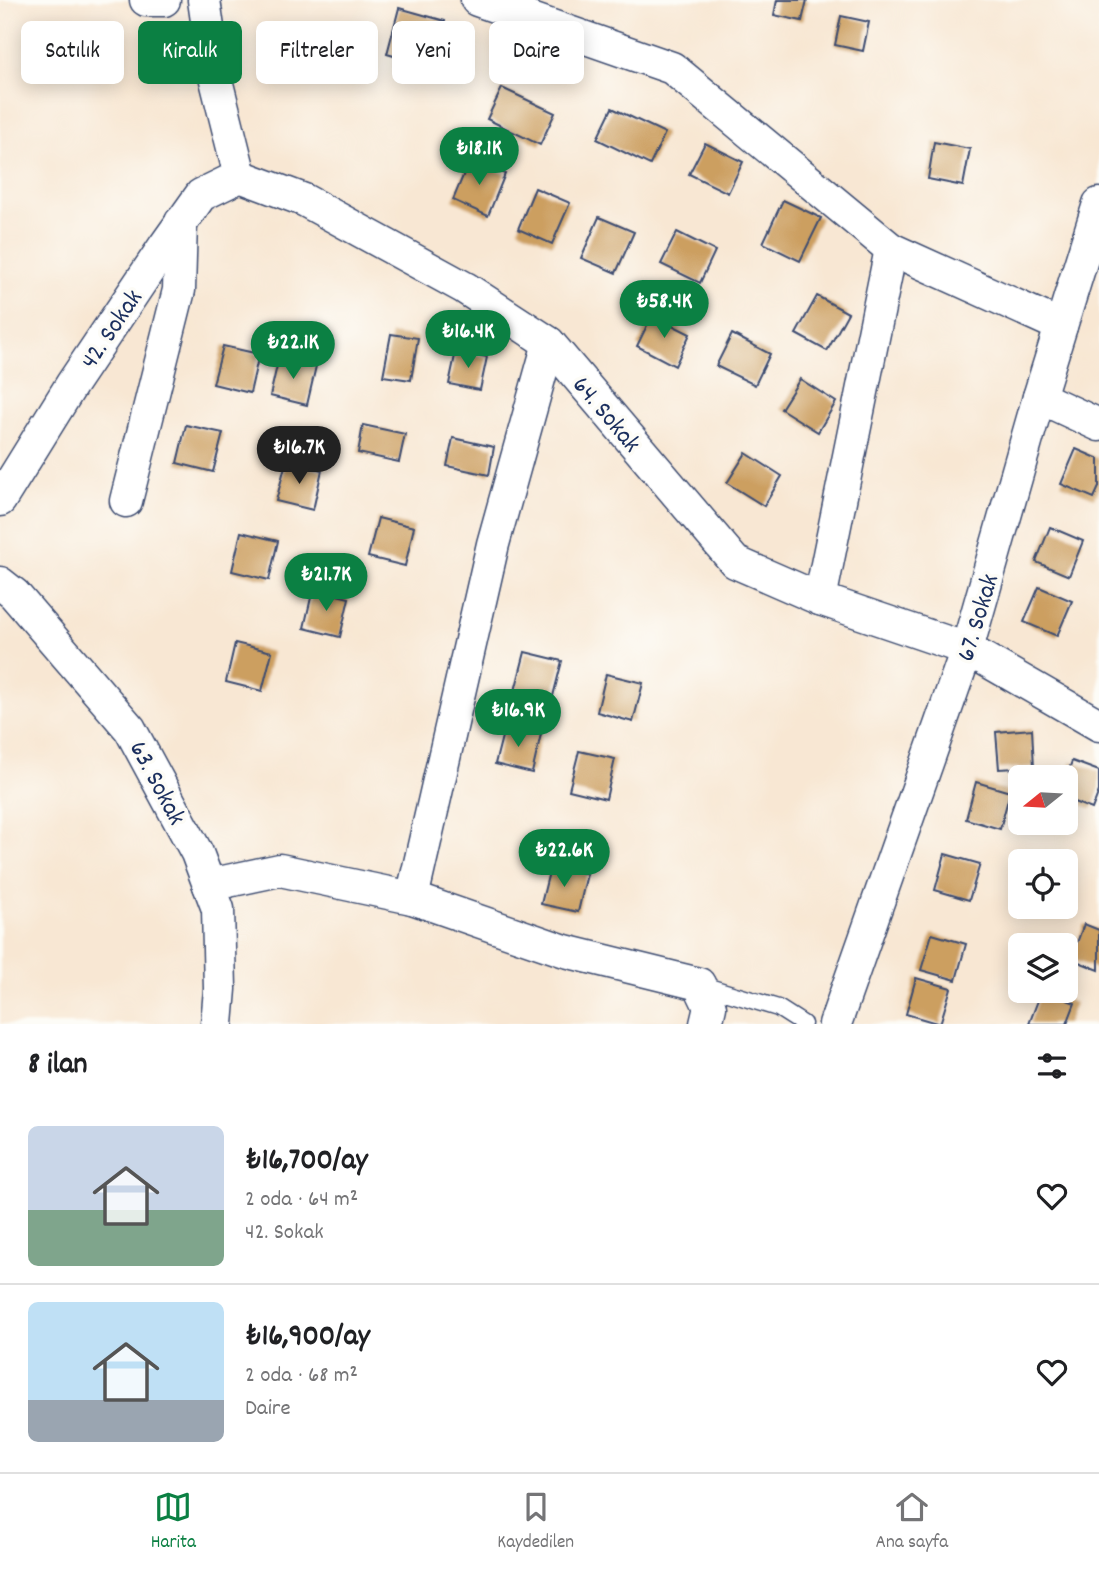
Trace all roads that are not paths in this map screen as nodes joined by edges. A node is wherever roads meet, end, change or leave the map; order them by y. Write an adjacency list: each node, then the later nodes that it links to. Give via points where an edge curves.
1 (146, 0): 2 (street)
2 (164, 0)
3 (204, 0): 5 (street, via 215,76)
4 (477, 0): 8 (street, via 672,68)
5 (240, 176): 7 (street, 42. Sokak, via 201,195); 10 (street, 64. Sokak, via 303,200 464,288)
6 (1099, 204): 9 (street, 67. Sokak)
7 (181, 222): 13 (street, 42. Sokak); 14 (street, via 180,290)
8 (891, 249): 9 (street); 16 (street)
9 (1061, 326): 11 (street, 67. Sokak)
10 (549, 342): 16 (street, 64. Sokak, via 735,562); 20 (street, via 493,544)
11 (1039, 397): 12 (street); 17 (street, 67. Sokak)
12 (1099, 425)
13 (0, 500)
14 (126, 500)
15 (0, 583): 19 (street, 63. Sokak, via 130,729 197,853)
16 (820, 599): 17 (street, 64. Sokak)
17 (967, 649): 18 (street); 25 (street, 67. Sokak)
18 (1099, 725)
19 (209, 885): 20 (street, via 280,870); 22 (street, 63. Sokak, via 218,909)
20 (412, 898): 21 (street, via 565,951)
21 (699, 985): 23 (street, via 710,1007); 24 (lane, via 778,1008)
22 (217, 1024)
23 (706, 1024)
24 (803, 1024)
25 (835, 1024)

